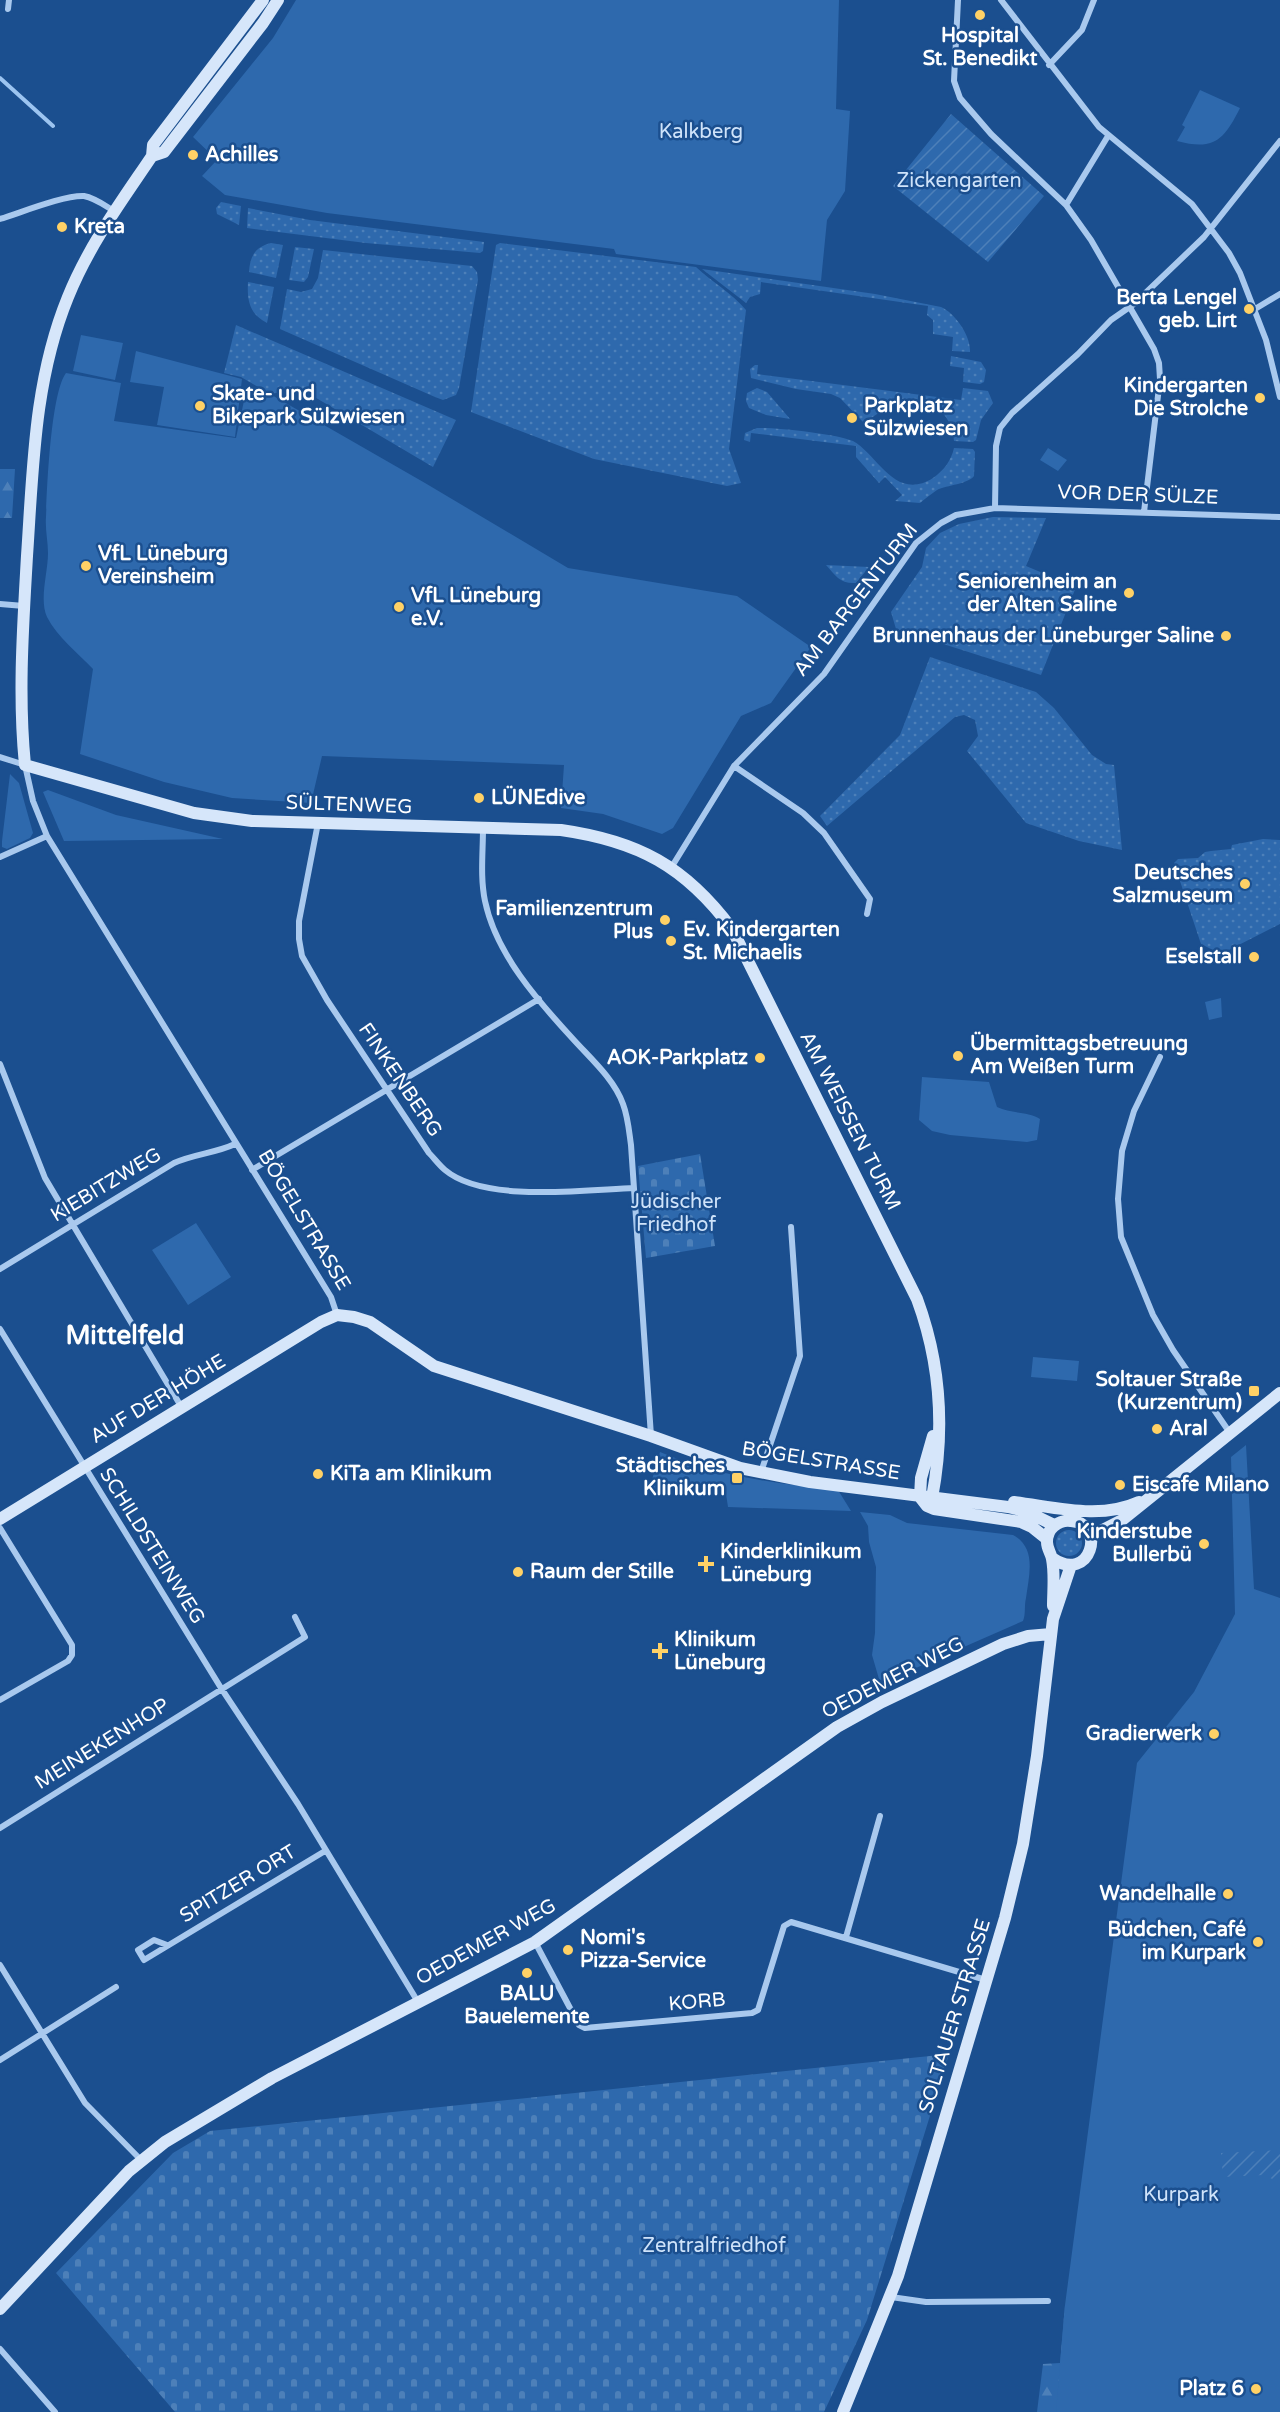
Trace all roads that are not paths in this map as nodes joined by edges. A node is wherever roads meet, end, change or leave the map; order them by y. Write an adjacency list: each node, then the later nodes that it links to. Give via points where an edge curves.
1 (9, 0): 7 (street)
2 (263, 0): 11 (street, via 153,145)
3 (278, 0): 11 (street, via 164,152)
4 (958, 0): 12 (street, via 954,81 960,98 991,134)
5 (1001, 0): 8 (street)
6 (1094, 0): 8 (street, via 1082,30)
7 (8, 9)
8 (1049, 65): 9 (street)
9 (1108, 136): 12 (street); 15 (street, via 1192,204)
10 (1280, 141): 15 (street)
11 (152, 156): 13 (street)
12 (1066, 205): 17 (street, via 1091,240)
13 (114, 211): 14 (street, via 83,196); 24 (street, via 68,298 43,382 36,423)
14 (0, 219)
15 (1211, 229): 17 (street); 18 (street, via 1228,252)
16 (1280, 294): 18 (street)
17 (1128, 308): 20 (street, via 1012,412 1000,428); 21 (street, via 1159,363)
18 (1255, 309): 19 (street)
19 (1280, 397)
20 (995, 508): 21 (street, VOR DER SÜLZE); 27 (street, AM BARGENTURM, via 956,515 916,543 824,674)
21 (1144, 512): 22 (street, VOR DER SÜLZE)
22 (1280, 517)
23 (0, 604): 24 (street)
24 (25, 606): 26 (street)
25 (0, 758): 26 (street)
26 (25, 765): 28 (street, SÜLTENWEG, via 194,813 252,821); 30 (street, BÖGELSTRASSE, via 33,801)
27 (735, 766): 32 (street, AM BARGENTURM); 33 (street, via 803,813 824,833 870,899)
28 (318, 823): 29 (street, SÜLTENWEG); 37 (street, FINKENBERG, via 299,921 302,956)
29 (483, 828): 32 (street, SÜLTENWEG, via 591,834 629,845); 34 (street, via 485,903 505,950)
30 (47, 836): 31 (street); 38 (street, BÖGELSTRASSE)
31 (0, 856)
32 (671, 868): 48 (street, AM WEISSEN TURM, via 699,890 732,929 916,1299 934,1353)
33 (867, 915)
34 (539, 999): 37 (street); 40 (street, via 615,1088 624,1104)
35 (1160, 1057): 49 (street, via 1134,1111 1122,1150 1118,1199 1121,1237 1164,1334)
36 (0, 1064): 41 (street, via 37,1161)
37 (386, 1089): 39 (street); 40 (street, FINKENBERG, via 429,1153 445,1171 464,1181 485,1189 513,1192)
38 (235, 1144): 39 (street, BÖGELSTRASSE); 41 (street, KIEBITZWEG, via 174,1163)
39 (252, 1170): 44 (street, BÖGELSTRASSE, via 331,1297)
40 (634, 1188): 50 (street)
41 (72, 1224): 43 (street, KIEBITZWEG); 47 (street)
42 (791, 1227): 52 (street, via 800,1356)
43 (0, 1269)
44 (337, 1316): 47 (street, AUF DER HÖHE, via 321,1322); 50 (street, BÖGELSTRASSE, via 370,1322 434,1366)
45 (0, 1329): 51 (street, SCHILDSTEINWEG)
46 (1280, 1393): 49 (street)
47 (182, 1408): 51 (street, AUF DER HÖHE)
48 (939, 1417): 53 (street, AM WEISSEN TURM); 55 (street, AM WEISSEN TURM, via 921,1478)
49 (1230, 1433): 54 (street)
50 (651, 1436): 52 (street, BÖGELSTRASSE)
51 (84, 1467): 57 (street, AUF DER HÖHE); 67 (street, SCHILDSTEINWEG)
52 (760, 1473): 55 (street, BÖGELSTRASSE)
53 (936, 1480): 55 (street, AM WEISSEN TURM); 56 (street, BÖGELSTRASSE, via 942,1490 952,1495)
54 (1153, 1495): 56 (street, BÖGELSTRASSE, via 1127,1508 1094,1512); 60 (street, via 1122,1520)
55 (926, 1497): 56 (street, BÖGELSTRASSE); 61 (street, BÖGELSTRASSE, via 927,1506 934,1509 1021,1522)
56 (1003, 1504): 58 (street, BÖGELSTRASSE)
57 (0, 1518)
58 (1054, 1526): 60 (street, via 1075,1521 1085,1526); 61 (street)
59 (0, 1528): 68 (street, via 72,1645 72,1655)
60 (1091, 1536): 63 (street, SOLTAUER STRASSE, via 1088,1555)
61 (1047, 1539): 62 (street, SOLTAUER STRASSE)
62 (1052, 1558): 63 (street); 65 (street, SOLTAUER STRASSE)
63 (1071, 1565): 65 (street, SOLTAUER STRASSE)
64 (295, 1617): 67 (street, via 306,1637)
65 (1053, 1619): 66 (street, SOLTAUER STRASSE)
66 (1051, 1634): 73 (street, OEDEMER WEG, via 1028,1635 1003,1644 847,1721); 76 (street, SOLTAUER STRASSE, via 1023,1844)
67 (221, 1688): 70 (street, MEINEKENHOP); 71 (street, SCHILDSTEINWEG)
68 (0, 1700)
69 (880, 1816): 72 (street)
70 (0, 1828)
71 (325, 1851): 74 (street, SPITZER ORT); 78 (street, SCHILDSTEINWEG)
72 (846, 1937): 73 (street, KORB, via 791,1922 784,1926 758,2010 752,2013 585,2028 579,2025); 76 (street, KORB)
73 (535, 1942): 78 (street, OEDEMER WEG)
74 (167, 1945)
75 (0, 1966): 79 (street)
76 (986, 1980): 82 (street, SOLTAUER STRASSE)
77 (116, 1988): 79 (street)
78 (418, 2002): 81 (street, OEDEMER WEG, via 272,2078)
79 (43, 2033): 80 (street); 81 (street, via 85,2103)
80 (0, 2060)
81 (141, 2160): 84 (street, OEDEMER WEG)
82 (891, 2296): 83 (street, via 926,2302); 87 (street, SOLTAUER STRASSE)
83 (1048, 2301)
84 (0, 2309)
85 (0, 2349): 86 (street)
86 (56, 2412)
87 (843, 2412)

